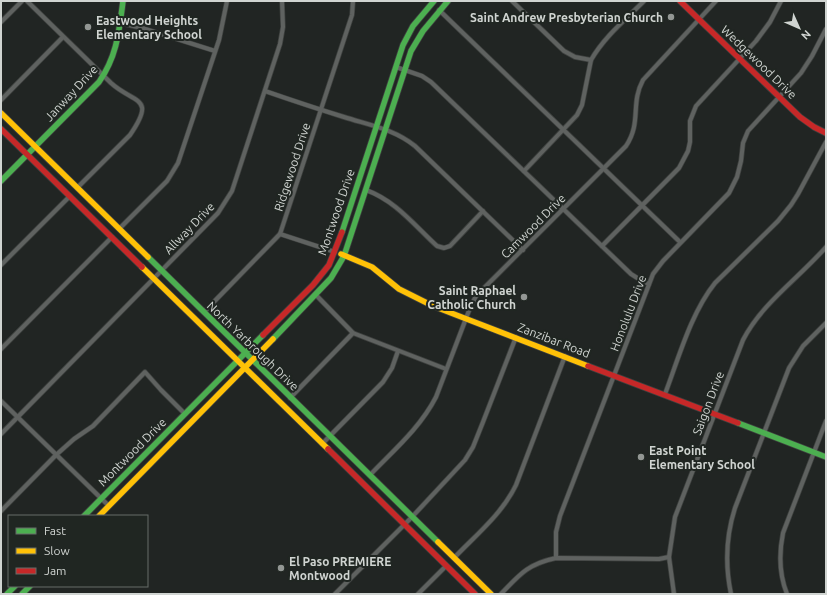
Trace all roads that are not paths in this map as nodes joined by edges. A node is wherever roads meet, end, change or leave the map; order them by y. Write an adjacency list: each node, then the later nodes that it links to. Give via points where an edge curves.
1 (22, 1): 16 (street)
2 (27, 1): 19 (street)
3 (123, 1): 17 (main road, Janway Drive)
4 (227, 1): 20 (street)
5 (282, 1): 26 (street, Allway Drive, via 282,36)
6 (352, 1): 29 (street, Ridgewood Drive, via 352,15)
7 (434, 1): 23 (main road, Montwood Drive, via 409,33)
8 (448, 1): 14 (main road, Montwood Drive)
9 (512, 1): 22 (street, via 564,50 575,57)
10 (644, 1): 22 (street, via 600,46)
11 (680, 1): 15 (main road, Wedgewood Drive)
12 (716, 1): 15 (street, Camwood Drive)
13 (781, 1): 21 (street, via 763,32)
14 (439, 10): 24 (main road, Montwood Drive, via 417,38); 34 (street)
15 (700, 20): 21 (main road, Wedgewood Drive); 39 (street, Camwood Drive, via 643,80 636,100 634,132 626,146)
16 (1, 22)
17 (120, 23): 20 (street, via 148,29); 25 (main road, Janway Drive, via 115,55)
18 (826, 29): 27 (street, Honolulu Drive, via 801,73)
19 (63, 37): 25 (street); 28 (street)
20 (215, 51): 48 (street, via 185,146 175,169 161,188)
21 (739, 59): 27 (main road, Wedgewood Drive); 45 (street, via 696,106 690,121 690,142 683,164)
22 (592, 60): 34 (street, via 582,105 577,115)
23 (396, 67): 24 (street); 31 (main road, Montwood Drive)
24 (405, 70): 33 (main road, Montwood Drive); 40 (street, via 431,82)
25 (104, 76): 37 (main road, Janway Drive); 42 (street, via 138,100 141,114 130,135)
26 (265, 91): 29 (street); 58 (street, Allway Drive, via 228,199 218,213)
27 (779, 97): 35 (main road, Wedgewood Drive, via 808,123); 51 (street, Honolulu Drive, via 745,135 740,169 729,193)
28 (1, 100)
29 (321, 109): 31 (street); 49 (street, Ridgewood Drive)
30 (1, 113): 37 (main road, North Yarbrough Drive)
31 (376, 126): 33 (street); 55 (main road, Montwood Drive)
32 (1, 129): 38 (main road, North Yarbrough Drive)
33 (386, 130): 43 (main road, Montwood Drive); 47 (street, via 415,146)
34 (563, 130): 39 (street); 40 (street)
35 (826, 134)
36 (826, 142): 76 (street, via 790,206 707,294 696,312)
37 (35, 147): 38 (main road, Janway Drive); 42 (main road, North Yarbrough Drive)
38 (27, 155): 41 (main road, Janway Drive); 44 (main road, North Yarbrough Drive)
39 (604, 169): 45 (street); 46 (street, Camwood Drive)
40 (524, 171): 46 (street)
41 (1, 181)
42 (77, 188): 48 (main road, North Yarbrough Drive)
43 (366, 190): 47 (street, via 392,203 443,248 450,246); 56 (main road, Montwood Drive)
44 (70, 196): 50 (main road, North Yarbrough Drive); 57 (street)
45 (642, 206): 51 (street); 52 (street)
46 (564, 210): 52 (street); 54 (street, Camwood Drive)
47 (483, 211): 54 (street)
48 (120, 230): 58 (main road, North Yarbrough Drive)
49 (280, 234): 55 (street, Zanzibar Road); 62 (street, Ridgewood Drive)
50 (112, 237): 59 (main road, North Yarbrough Drive); 67 (street)
51 (680, 242): 60 (street, Honolulu Drive, via 658,267)
52 (602, 246): 60 (street, via 631,274)
53 (826, 247): 80 (street, Saigon Drive, via 760,314 748,330)
54 (523, 250): 63 (street, Camwood Drive, via 476,296)
55 (335, 252): 56 (main road, Zanzibar Road); 69 (main road, Montwood Drive, via 322,275)
56 (344, 256): 61 (main road, Montwood Drive, via 331,278); 63 (main road, Zanzibar Road, via 372,267 409,295)
57 (1, 265)
58 (161, 271): 59 (street, Allway Drive); 62 (main road, North Yarbrough Drive)
59 (154, 279): 72 (main road, North Yarbrough Drive); 81 (street, Allway Drive)
60 (649, 284): 75 (street, Honolulu Drive)
61 (316, 295): 65 (street); 71 (main road, Montwood Drive)
62 (204, 312): 69 (main road, North Yarbrough Drive)
63 (466, 319): 66 (main road, Zanzibar Road); 74 (street, Camwood Drive)
64 (826, 323): 83 (street, via 793,360)
65 (354, 333): 68 (street); 77 (street)
66 (516, 337): 70 (main road, Zanzibar Road); 96 (street, via 470,451 458,469)
67 (1, 349)
68 (398, 351): 74 (street); 85 (street, via 392,368 383,382)
69 (245, 353): 71 (main road, North Yarbrough Drive); 72 (main road, Montwood Drive)
70 (565, 356): 75 (main road, Zanzibar Road); 99 (street, via 511,495 504,506)
71 (252, 359): 73 (main road, Montwood Drive); 77 (main road, North Yarbrough Drive)
72 (238, 360): 73 (main road, North Yarbrough Drive); 79 (main road, Montwood Drive)
73 (244, 367): 86 (main road, North Yarbrough Drive); 92 (main road, Montwood Drive)
74 (446, 369): 90 (street, Camwood Drive, via 436,397 422,419)
75 (615, 376): 76 (main road, Zanzibar Road); 100 (street, Honolulu Drive, via 560,516 556,532)
76 (665, 394): 80 (main road, Zanzibar Road)
77 (290, 398): 85 (main road, North Yarbrough Drive)
78 (1, 401): 81 (street)
79 (185, 414): 88 (street, via 145,372 92,426); 91 (main road, Montwood Drive)
80 (715, 414): 83 (main road, Zanzibar Road); 98 (street, Saigon Drive, via 675,517)
81 (17, 417): 84 (street, Allway Drive); 88 (street)
82 (826, 421): 87 (street)
83 (764, 433): 87 (main road, Zanzibar Road); 108 (street, via 731,522 727,547 728,577)
84 (1, 434)
85 (330, 436): 86 (street); 90 (main road, North Yarbrough Drive)
86 (322, 444): 97 (main road, North Yarbrough Drive)
87 (814, 452): 89 (main road, Zanzibar Road); 109 (street, via 783,533 780,548 781,568)
88 (56, 455): 91 (street); 93 (street)
89 (826, 457)
90 (370, 475): 96 (main road, North Yarbrough Drive)
91 (102, 498): 92 (street); 94 (main road, Montwood Drive)
92 (109, 506): 95 (main road, Montwood Drive)
93 (1, 511)
94 (85, 515)
95 (99, 515)
96 (412, 517): 97 (street); 99 (main road, North Yarbrough Drive)
97 (404, 524): 101 (main road, North Yarbrough Drive); 102 (street)
98 (669, 557): 100 (street); 107 (street, Saigon Drive)
99 (454, 558): 105 (main road, North Yarbrough Drive)
100 (556, 558): 106 (street, via 529,568)
101 (446, 566): 103 (street); 104 (main road, North Yarbrough Drive)
102 (335, 594)
103 (418, 594)
104 (475, 594)
105 (491, 594)
106 (501, 594)
107 (674, 594)
108 (732, 594)
109 (787, 594)

